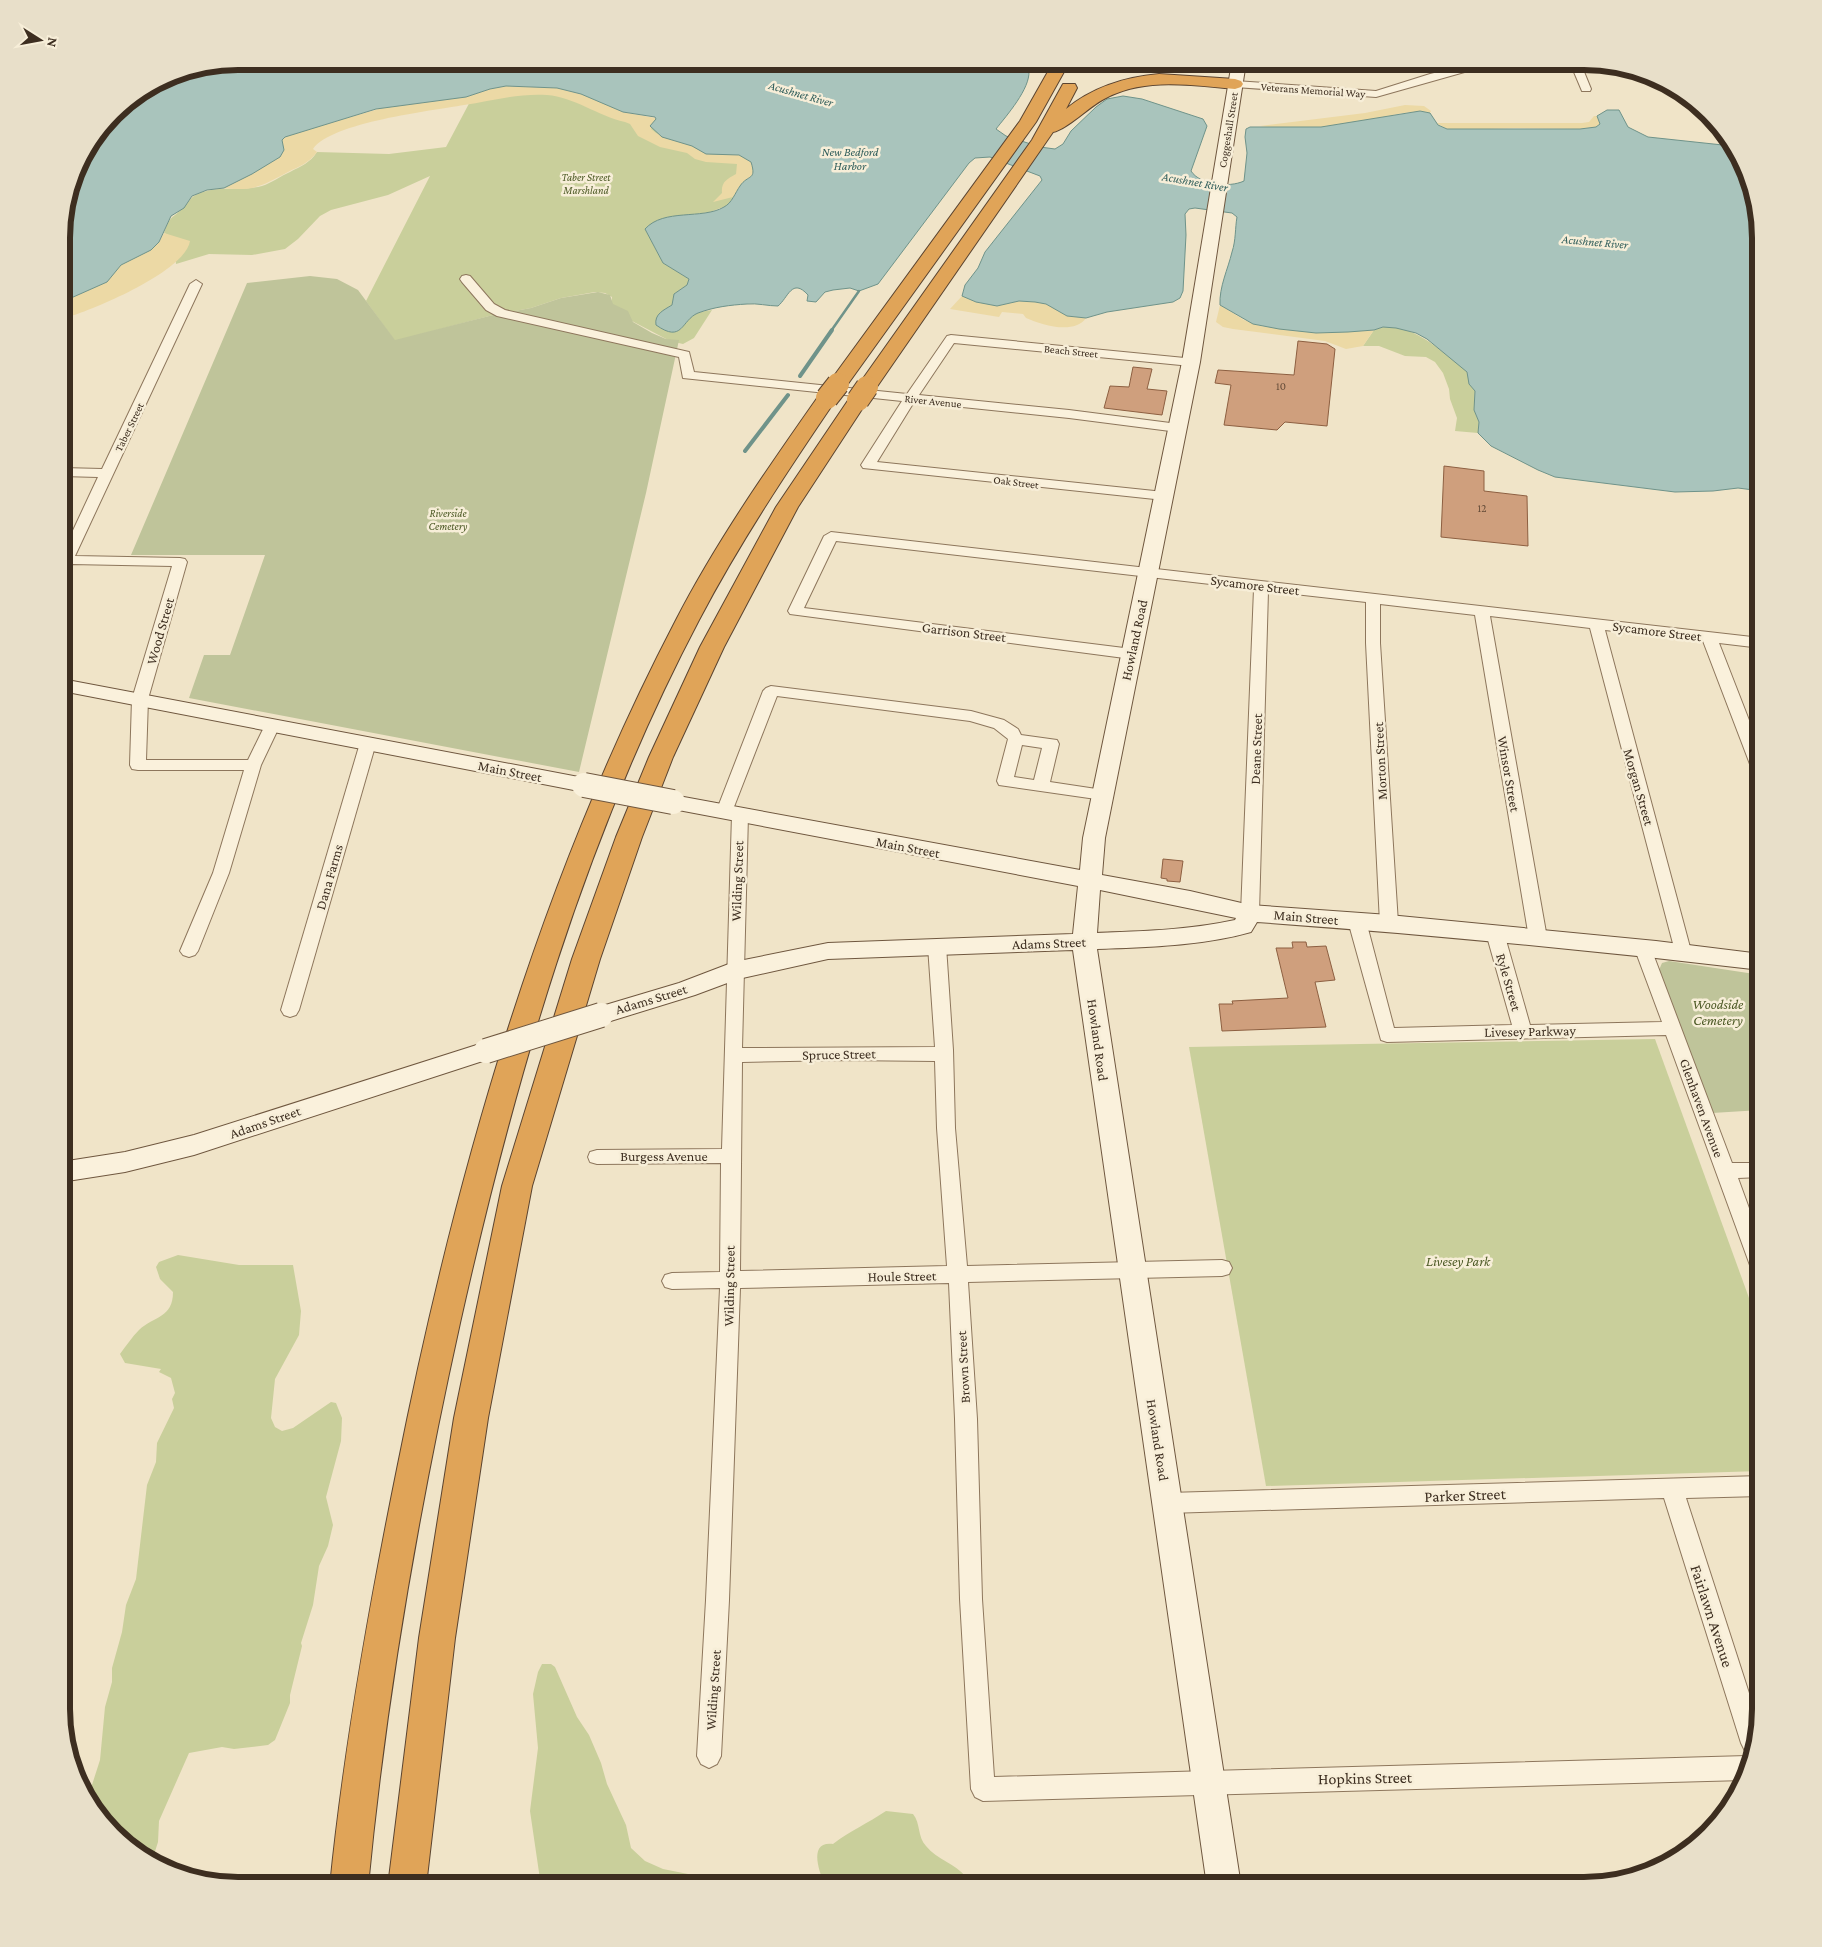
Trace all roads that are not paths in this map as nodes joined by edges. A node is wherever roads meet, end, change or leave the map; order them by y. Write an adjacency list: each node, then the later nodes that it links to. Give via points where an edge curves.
1 (1051, 70): 11 (highway)
2 (1058, 70): 11 (highway)
3 (1162, 70): 7 (highway)
4 (1209, 70): 7 (highway)
5 (1460, 70): 8 (street, Veterans Memorial Way, via 1384,94 1360,94)
6 (1578, 70): 10 (street)
7 (1173, 72): 8 (highway)
8 (1237, 74): 12 (highway, via 1139,81 1118,86 1081,104); 13 (main road, Coggeshall Street)
9 (1074, 76): 12 (highway)
10 (1586, 89)
11 (1041, 102): 17 (highway)
12 (1040, 140): 17 (highway, via 1015,177)
13 (1216, 205): 16 (main road, Howland Road)
14 (466, 279): 18 (street, River Avenue, via 490,307 501,313 685,355 688,375)
15 (196, 284): 21 (street, Taber Street)
16 (1191, 362): 18 (street, Beach Street, via 951,339); 19 (main road, Howland Road)
17 (847, 392): 81 (highway, via 789,449 744,521 665,665 615,773 541,969 472,1200 409,1485 357,1808); 82 (highway, via 712,647 661,758 586,959 518,1186 471,1418 437,1638)
18 (912, 399): 19 (street, River Avenue); 22 (street, Oak Street, via 868,465)
19 (1178, 428): 22 (main road, Howland Road)
20 (70, 472): 21 (street)
21 (107, 473): 23 (street, Taber Street)
22 (1164, 496): 25 (main road, Howland Road)
23 (70, 552)
24 (70, 565): 35 (street, Wood Street, via 180,562)
25 (1148, 573): 26 (street, Sycamore Street); 29 (street, Sycamore Street, via 831,536); 33 (main road, Howland Road)
26 (1261, 586): 27 (street, Sycamore Street); 45 (street, Deane Street)
27 (1373, 598): 28 (street, Sycamore Street); 47 (street, Morton Street)
28 (1482, 610): 30 (street, Sycamore Street); 49 (street, Winsor Street)
29 (795, 612): 33 (street, Garrison Street)
30 (1596, 624): 31 (street, Sycamore Street); 54 (street, Morgan Street)
31 (1709, 637): 32 (street, Sycamore Street); 39 (street)
32 (1752, 642)
33 (1132, 654): 42 (main road, Howland Road)
34 (70, 686): 35 (main road, Main Street)
35 (140, 699): 36 (main road, Main Street); 40 (street, Wood Street, via 138,765)
36 (272, 725): 38 (main road, Main Street); 40 (street)
37 (1016, 739): 41 (street, via 1051,744); 41 (street, via 1005,781); 43 (street, Wilding Street, via 999,724 971,716 771,691)
38 (368, 744): 43 (main road, Main Street, bridge); 57 (street, Dana Farms)
39 (1752, 749)
40 (253, 765): 53 (street, via 221,873)
41 (1041, 786): 42 (street)
42 (1103, 796): 44 (main road, Howland Road, via 1094,838)
43 (732, 814): 44 (main road, Main Street); 56 (street, Wilding Street)
44 (1090, 881): 45 (main road, Main Street); 50 (main road, Howland Road)
45 (1250, 913): 46 (main road, Main Street); 50 (main road, Adams Street, via 1244,926 1222,931)
46 (1358, 921): 47 (main road, Main Street); 59 (street, Livesey Parkway, via 1387,1035)
47 (1389, 923): 48 (main road, Main Street)
48 (1495, 933): 49 (main road, Main Street); 59 (street, Ryle Street)
49 (1538, 938): 52 (main road, Main Street)
50 (1084, 942): 51 (main road, Adams Street); 69 (main road, Howland Road)
51 (937, 946): 56 (main road, Adams Street, via 828,951); 60 (street, Brown Street)
52 (1643, 948): 54 (main road, Main Street); 58 (street, Glenhaven Avenue)
53 (189, 951)
54 (1682, 951): 55 (main road, Main Street)
55 (1752, 961)
56 (734, 971): 61 (street, Wilding Street); 65 (main road, Adams Street, bridge, via 194,1145 125,1162)
57 (290, 1010)
58 (1673, 1028): 59 (street, Livesey Parkway); 66 (street, Glenhaven Avenue)
59 (1522, 1031)
60 (944, 1054): 61 (street, Spruce Street); 70 (street, Brown Street, via 946,1128)
61 (734, 1055): 62 (street, Wilding Street)
62 (731, 1156): 63 (street, Burgess Avenue); 71 (street, Wilding Street)
63 (597, 1157)
64 (1752, 1170): 66 (street)
65 (70, 1171)
66 (1725, 1171): 67 (street, Glenhaven Avenue)
67 (1752, 1244)
68 (1222, 1268): 69 (street, Houle Street)
69 (1132, 1272): 70 (street, Houle Street); 75 (main road, Howland Road)
70 (958, 1274): 71 (street, Houle Street); 80 (street, Brown Street, via 971,1599)
71 (730, 1280): 72 (street, Houle Street); 77 (street, Wilding Street, via 717,1632)
72 (672, 1281)
73 (1752, 1486): 74 (street, Parker Street)
74 (1672, 1489): 75 (street, Parker Street); 76 (street, Fairlawn Avenue)
75 (1168, 1503): 79 (main road, Howland Road)
76 (1750, 1734)
77 (709, 1756)
78 (1741, 1768): 79 (street, Hopkins Street)
79 (1209, 1782): 80 (street, Hopkins Street); 83 (main road, Howland Road)
80 (983, 1789)
81 (350, 1877)
82 (408, 1877)
83 (1223, 1877)

